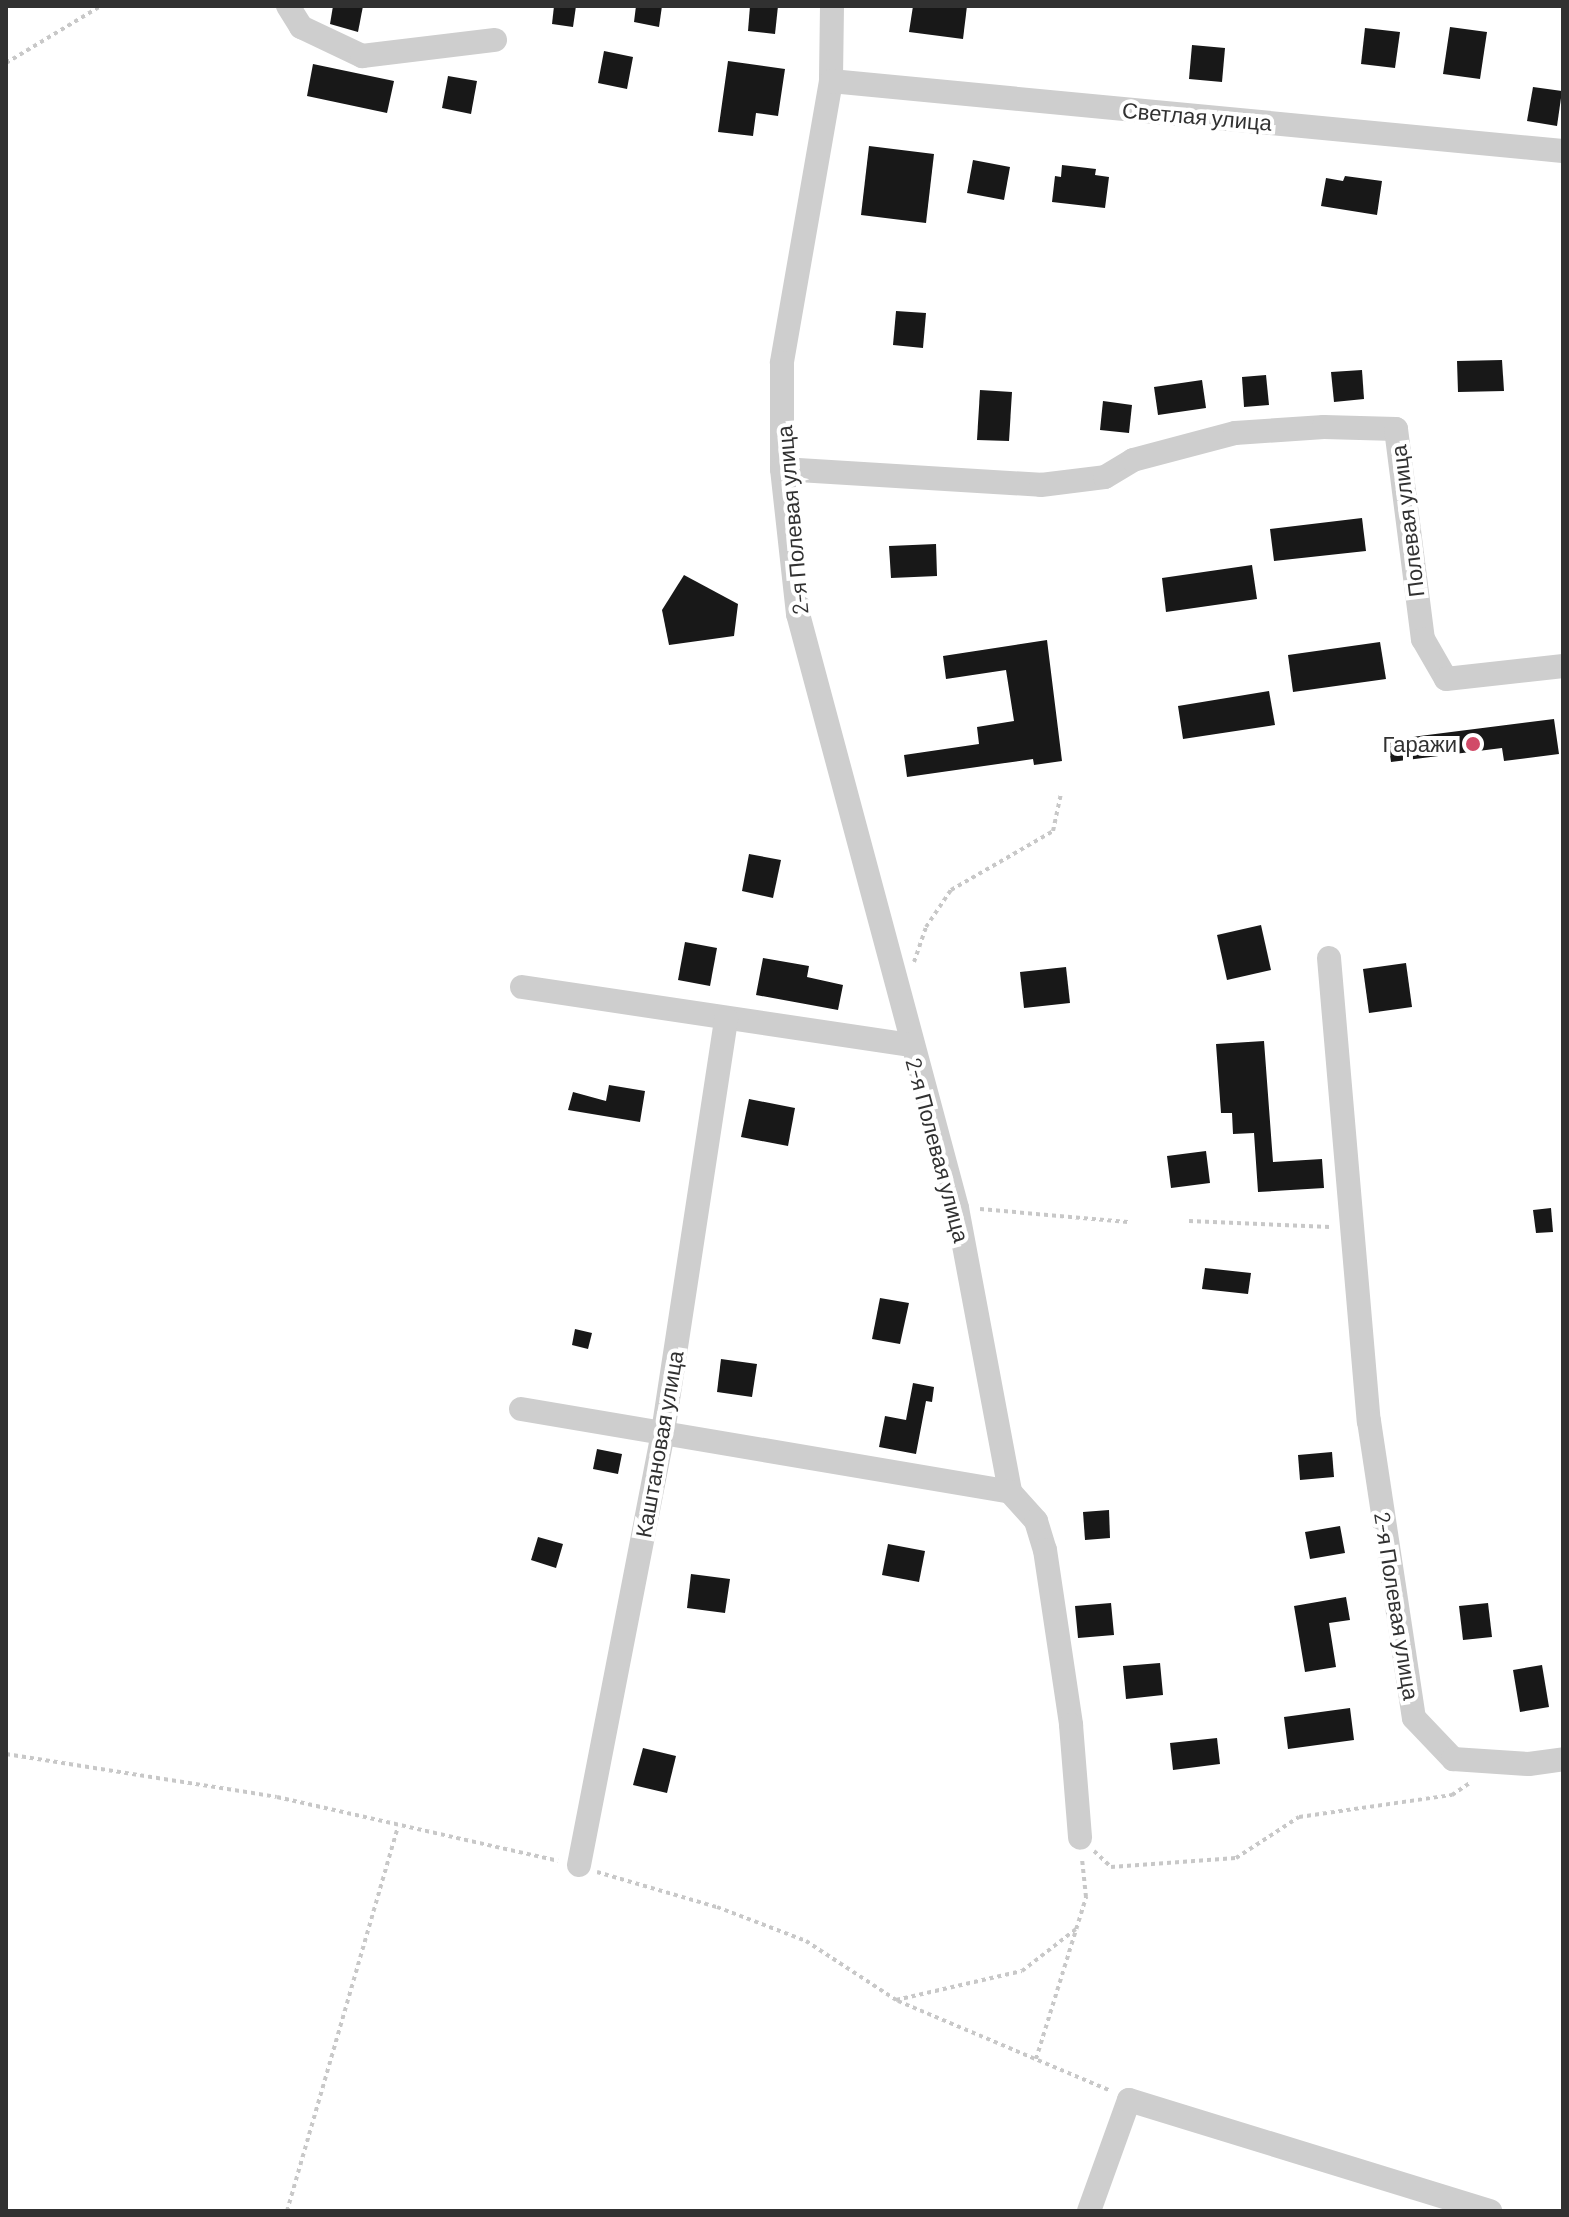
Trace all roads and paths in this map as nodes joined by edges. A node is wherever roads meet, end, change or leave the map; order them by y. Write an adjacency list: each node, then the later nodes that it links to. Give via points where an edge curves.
1 (101, 6): 5 (path)
2 (288, 6): 4 (street, via 301,27 362,56)
3 (832, 6): 6 (street, 2-я Полевая улица)
4 (495, 40)
5 (6, 63)
6 (831, 81): 7 (street, Светлая улица); 8 (street, 2-я Полевая улица, via 782,363)
7 (1563, 151)
8 (782, 469): 9 (street, Полевая улица, via 1041,485 1105,477 1133,460 1235,433 1396,429 1423,639 1446,679); 15 (street, 2-я Полевая улица, via 798,614)
9 (1563, 666)
10 (1061, 794): 12 (path, via 1053,831 951,890 926,927)
11 (1329, 958): 19 (street, 2-я Полевая улица)
12 (910, 972)
13 (522, 987): 14 (street)
14 (726, 1019): 15 (street); 21 (street, Каштановая улица)
15 (910, 1045): 16 (street, 2-я Полевая улица)
16 (957, 1208): 18 (path); 22 (street, 2-я Полевая улица)
17 (1189, 1221): 19 (path)
18 (1130, 1222)
19 (1351, 1228): 25 (street, 2-я Полевая улица, via 1369,1421 1414,1718 1453,1759)
20 (521, 1409): 21 (street)
21 (663, 1432): 22 (street); 28 (street, Каштановая улица)
22 (1010, 1492): 27 (street, via 1036,1521 1045,1550 1071,1725)
23 (6, 1754): 26 (path, via 277,1797)
24 (1563, 1759): 25 (street, 2-я Полевая улица)
25 (1503, 1763): 27 (path, via 1452,1795 1299,1817 1236,1858 1111,1867)
26 (398, 1827): 28 (path); 33 (path)
27 (1080, 1838): 29 (path, via 1086,1897)
28 (579, 1865): 30 (path, via 806,1941)
29 (1076, 1929): 30 (path, via 1022,1971); 31 (path)
30 (896, 2000): 31 (path)
31 (1036, 2059): 32 (path)
32 (1129, 2100): 34 (street); 35 (street)
33 (287, 2211)
34 (1089, 2211)
35 (1490, 2211)

